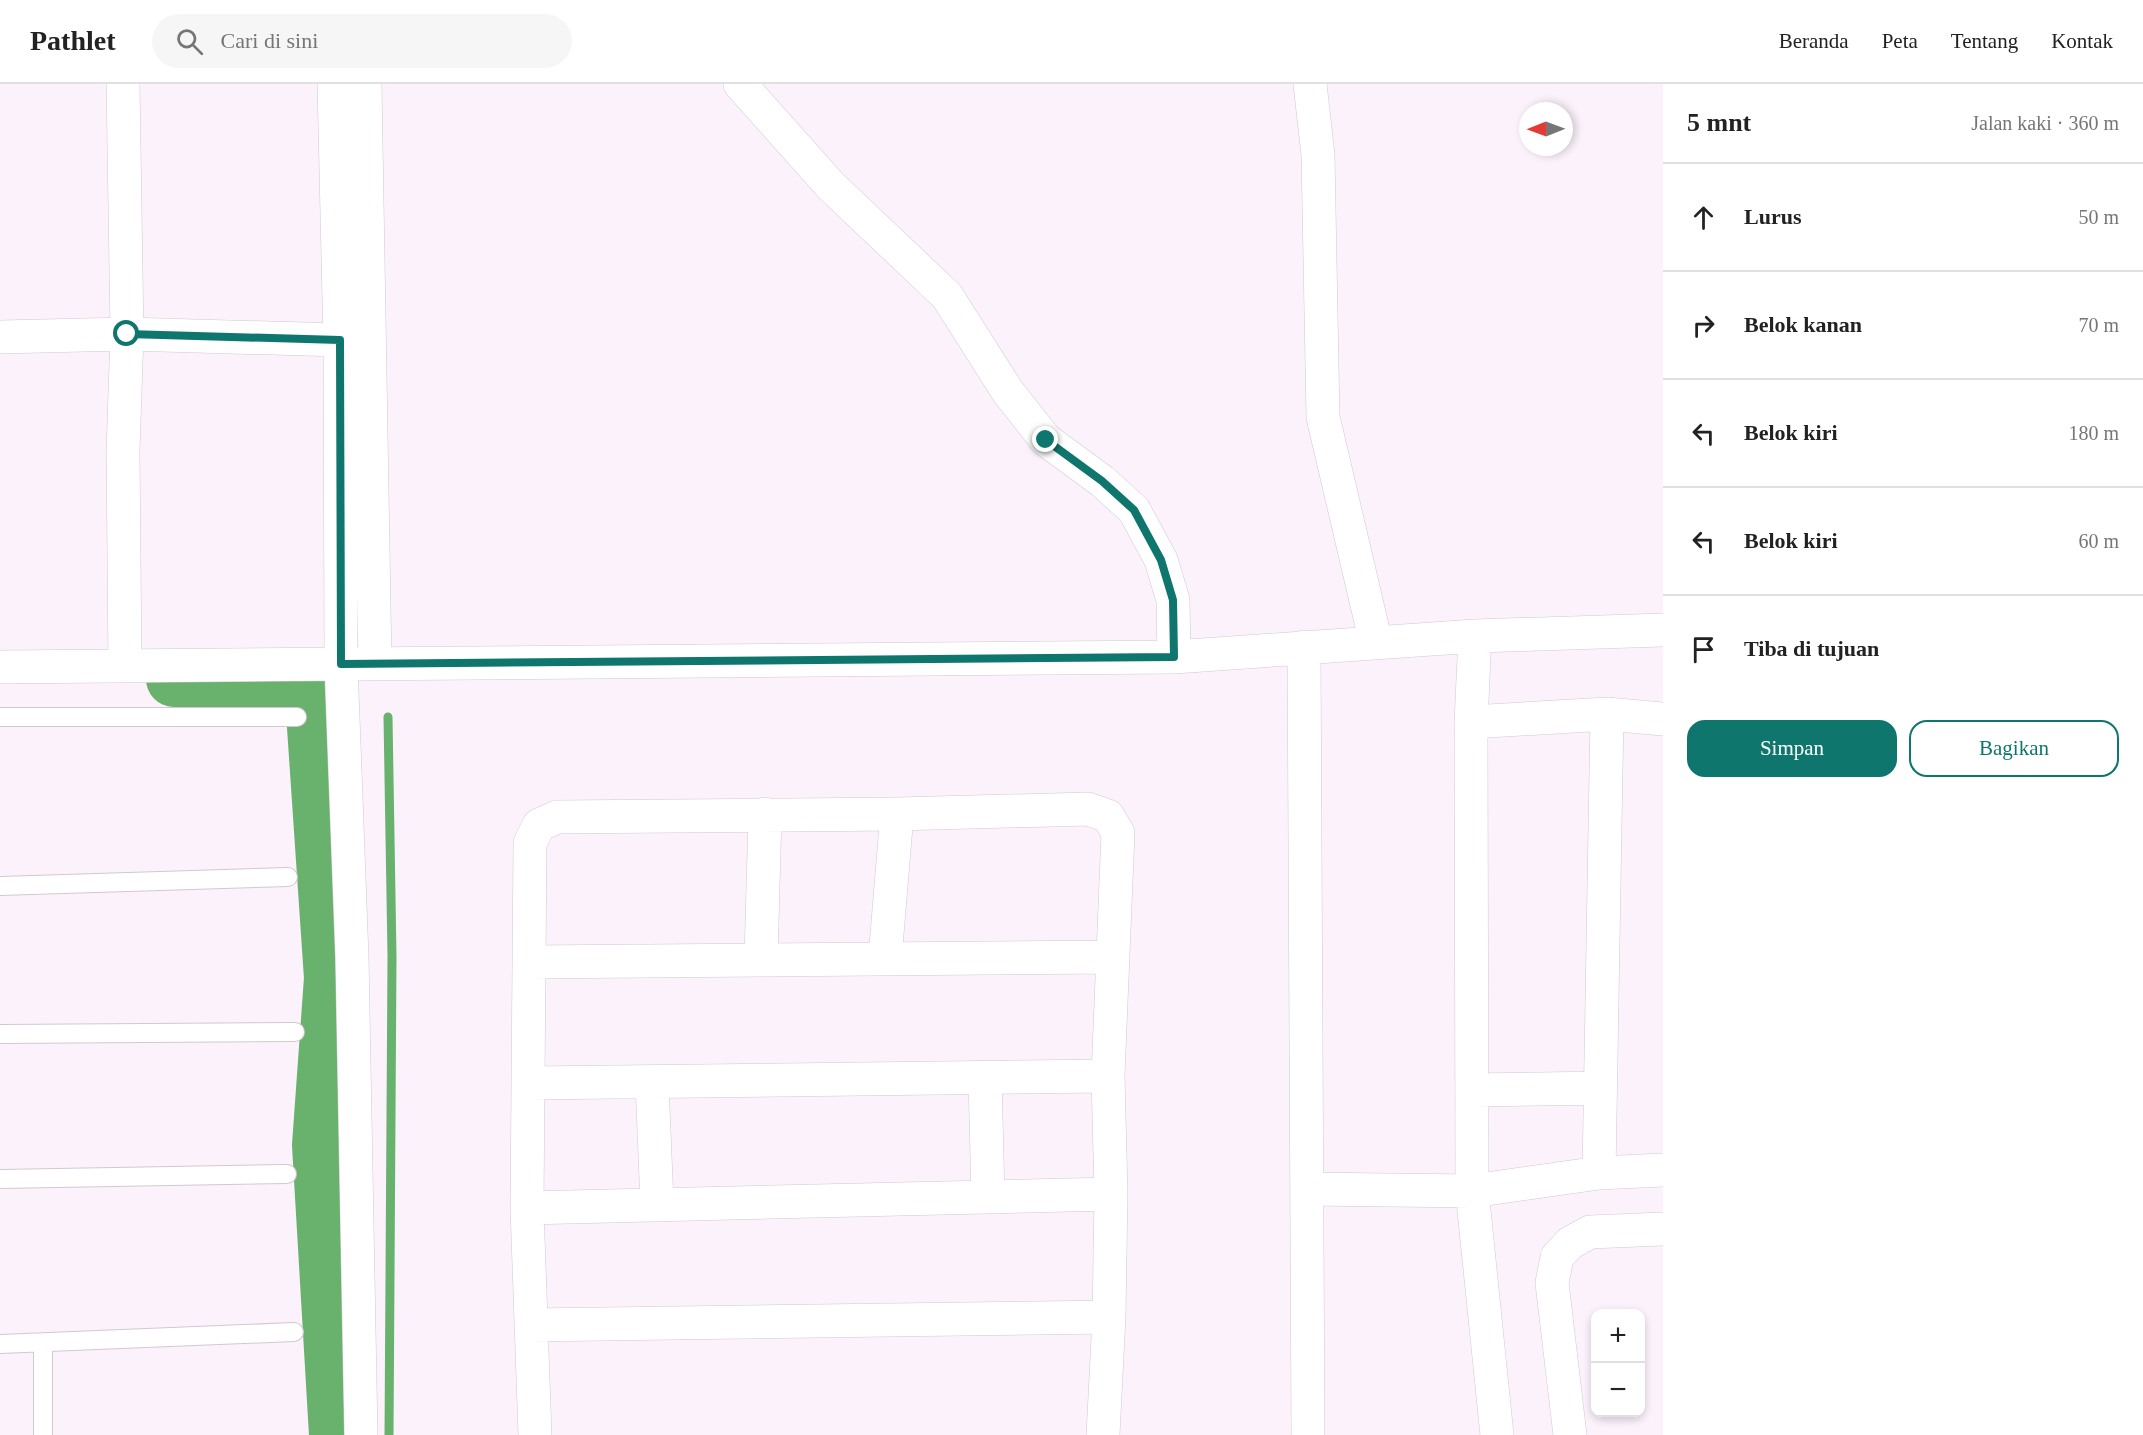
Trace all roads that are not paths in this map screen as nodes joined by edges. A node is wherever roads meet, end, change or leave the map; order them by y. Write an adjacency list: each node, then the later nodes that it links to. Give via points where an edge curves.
1 (123, 84): 6 (street)
2 (334, 84): 8 (street)
3 (365, 84): 15 (street)
4 (740, 84): 13 (street, via 831,186 947,296 1008,392 1046,440 1134,510 1161,560 1173,600)
5 (1310, 84): 11 (street, via 1318,155 1323,417)
6 (127, 334): 7 (street); 8 (street); 16 (street, via 123,451)
7 (0, 337)
8 (340, 340): 14 (street)
9 (1663, 630): 10 (street)
10 (1475, 636): 11 (street); 22 (street)
11 (1376, 643): 12 (street)
12 (1304, 647): 13 (street); 43 (street)
13 (1174, 657): 15 (street)
14 (341, 664): 15 (street); 16 (street); 56 (street, via 352,957)
15 (375, 664)
16 (125, 666): 17 (street)
17 (0, 667)
18 (1607, 714): 21 (street); 22 (street); 37 (street)
19 (0, 717): 20 (lane)
20 (297, 717)
21 (1663, 719)
22 (1471, 722): 38 (street)
23 (765, 814): 24 (street); 29 (street); 30 (street, via 557,817 539,825 530,843)
24 (897, 814): 27 (street, via 1088,809 1108,816 1118,833); 28 (street)
25 (288, 877): 26 (lane)
26 (0, 886)
27 (1112, 957): 28 (street); 33 (street)
28 (885, 958): 29 (street)
29 (761, 960): 30 (street)
30 (531, 962): 36 (street)
31 (295, 1032): 32 (lane)
32 (0, 1034)
33 (1108, 1076): 34 (street); 45 (street)
34 (985, 1078): 35 (street); 46 (street)
35 (652, 1082): 36 (street); 47 (street)
36 (530, 1083): 48 (street)
37 (1601, 1088): 38 (street); 40 (street)
38 (1472, 1090): 44 (street)
39 (1663, 1170): 40 (street)
40 (1599, 1173): 44 (street)
41 (287, 1174): 42 (lane)
42 (0, 1179)
43 (1307, 1189): 44 (street); 59 (street)
44 (1472, 1191): 60 (street)
45 (1111, 1194): 46 (street); 50 (street)
46 (988, 1197): 47 (street)
47 (657, 1204): 48 (street)
48 (527, 1208): 51 (street)
49 (1663, 1229): 61 (street, via 1590,1232 1570,1243 1557,1257 1552,1283)
50 (1109, 1317): 51 (street); 58 (street)
51 (531, 1324): 57 (street)
52 (294, 1332): 53 (lane)
53 (43, 1342): 54 (lane); 55 (lane)
54 (0, 1344)
55 (43, 1435)
56 (361, 1435)
57 (535, 1435)
58 (1103, 1435)
59 (1308, 1435)
60 (1497, 1435)
61 (1570, 1435)

